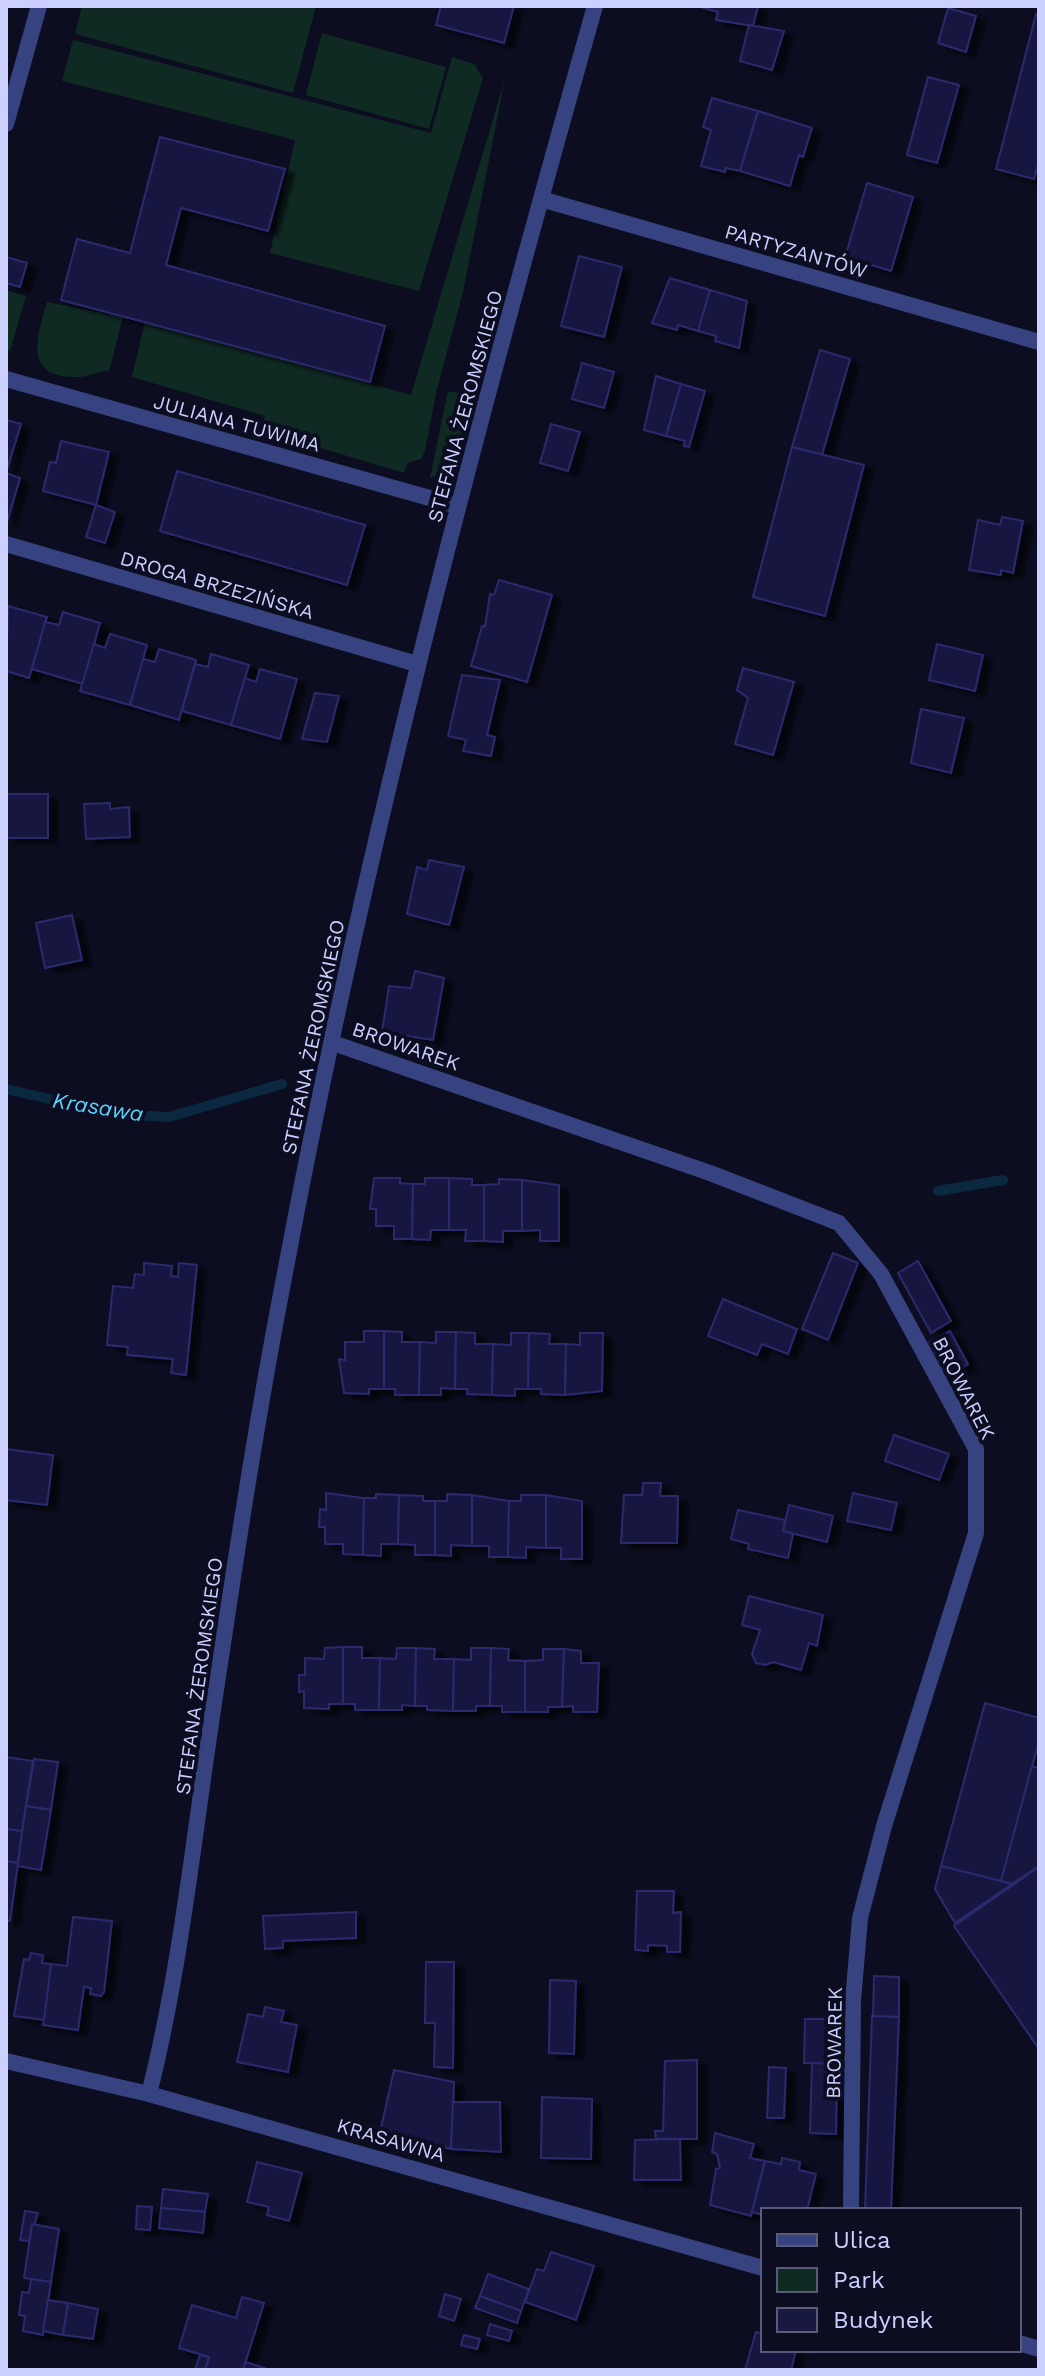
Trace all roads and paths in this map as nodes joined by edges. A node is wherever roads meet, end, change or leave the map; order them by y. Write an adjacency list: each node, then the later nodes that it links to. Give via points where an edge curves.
1 (39, 6): 3 (street)
2 (595, 6): 4 (street, STEFANA ŻEROMSKIEGO)
3 (6, 124)
4 (541, 199): 5 (street, PARTYZANTÓW); 7 (street, STEFANA ŻEROMSKIEGO)
5 (1039, 342)
6 (6, 379): 7 (street, JULIANA TUWIMA)
7 (458, 506): 9 (street, STEFANA ŻEROMSKIEGO)
8 (6, 544): 9 (street, DROGA BRZEZIŃSKA)
9 (417, 664): 10 (street, STEFANA ŻEROMSKIEGO)
10 (333, 1043): 12 (street, STEFANA ŻEROMSKIEGO, via 283,1282 179,1944); 13 (street, BROWAREK, via 839,1223 881,1274 976,1449 976,1533 860,1918 853,2001)
11 (6, 2061): 12 (street, KRASAWNA)
12 (149, 2094): 14 (street, KRASAWNA)
13 (851, 2208)
14 (761, 2267)

